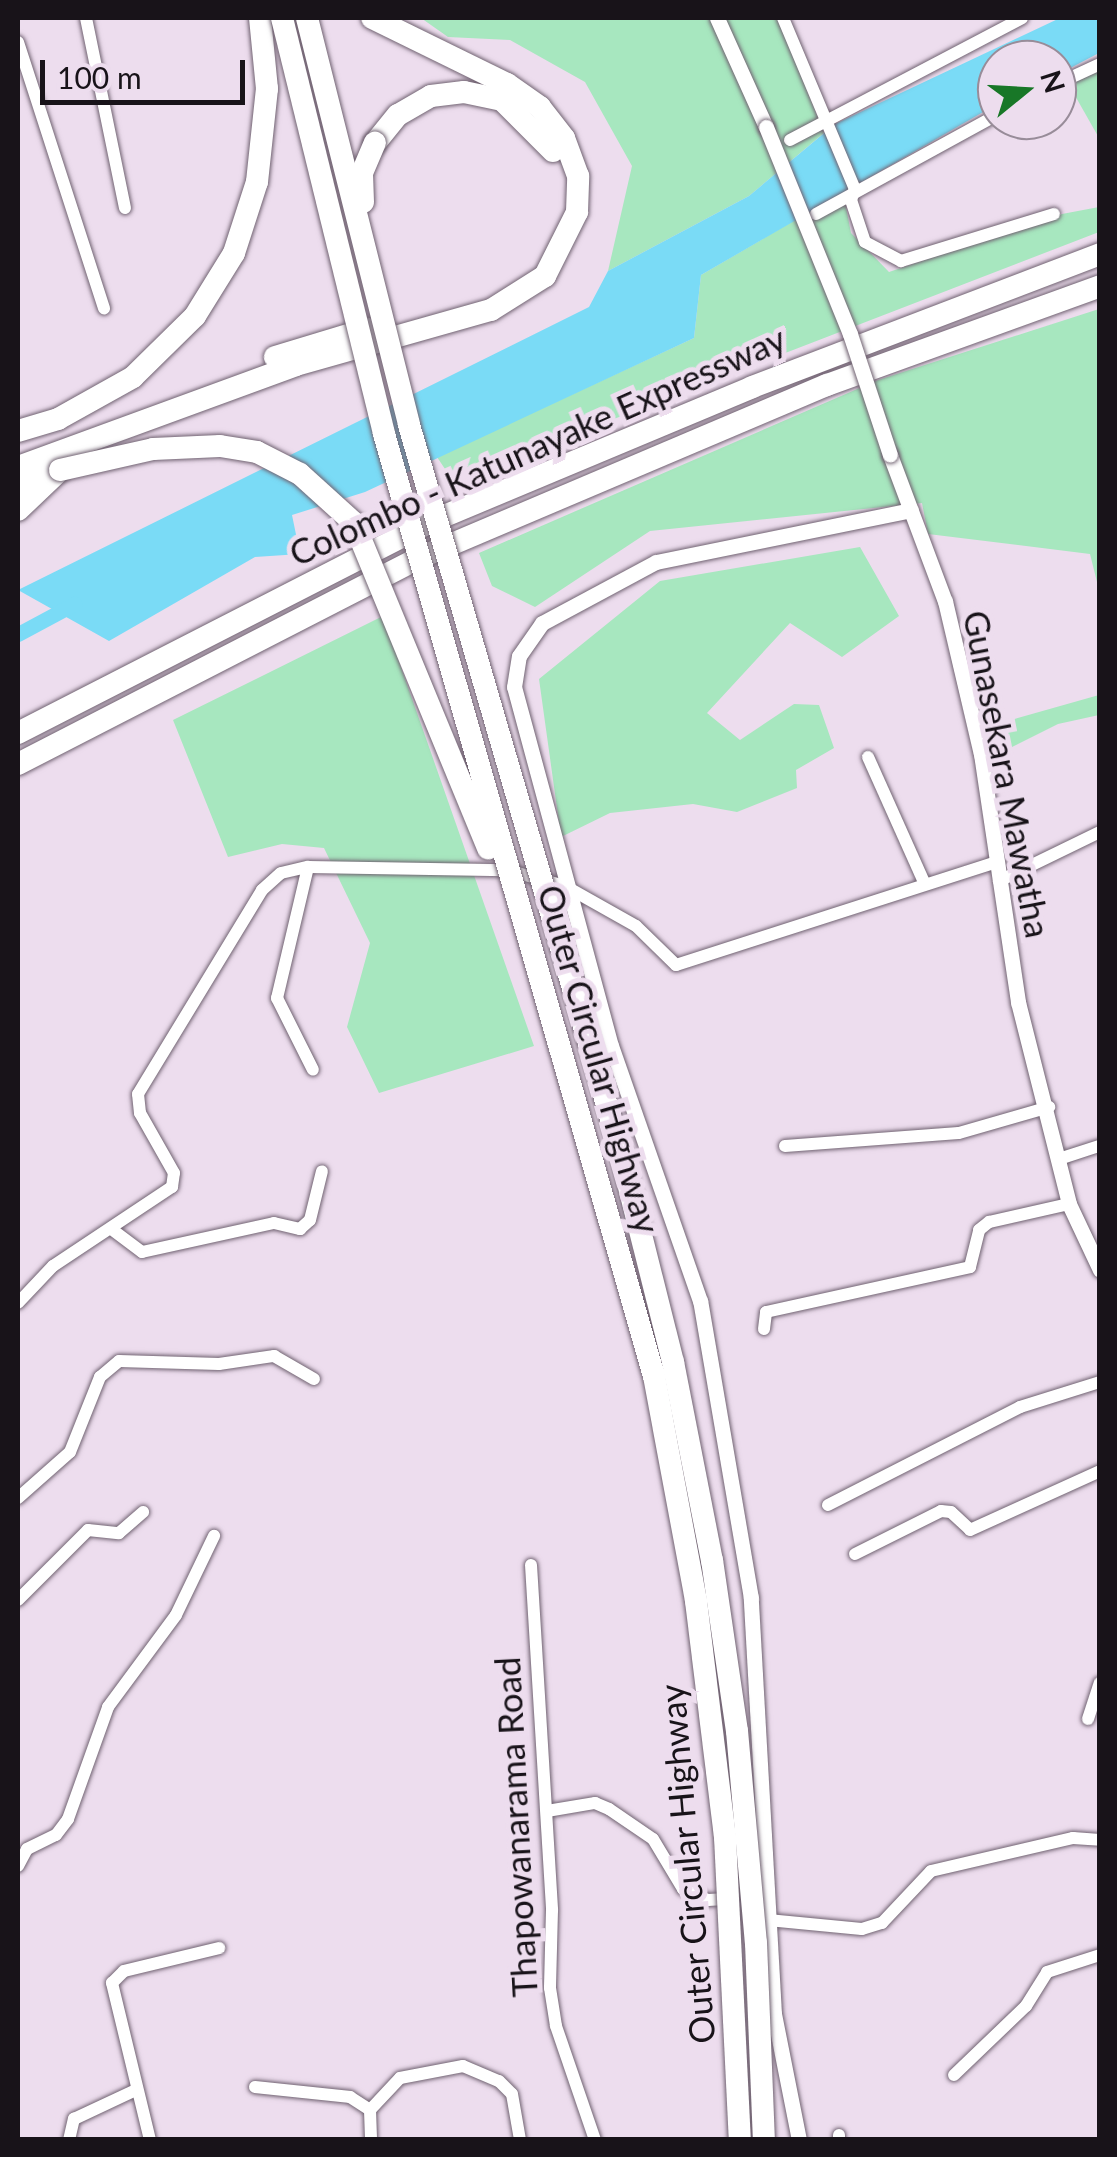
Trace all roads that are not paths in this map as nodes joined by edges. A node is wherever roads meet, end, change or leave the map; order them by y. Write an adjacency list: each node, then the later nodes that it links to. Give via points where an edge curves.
1 (86, 18): 16 (street)
2 (260, 18): 23 (highway, via 267,89 258,182 234,253 195,316 132,378)
3 (282, 18): 41 (highway, Outer Circular Highway, bridge, via 384,434)
4 (307, 18): 22 (highway, Outer Circular Highway, bridge)
5 (372, 18): 23 (highway, via 540,107 564,138 578,176 577,212 564,249 522,296)
6 (717, 18): 27 (street, Gunasekara Mawatha, bridge, via 850,334)
7 (783, 18): 12 (street)
8 (1022, 18): 12 (street)
9 (18, 42): 21 (street)
10 (1100, 64): 11 (street)
11 (1077, 75)
12 (830, 126): 14 (street); 15 (street)
13 (977, 126): 15 (street)
14 (790, 140)
15 (853, 194): 17 (street); 18 (street, via 865,242 900,261)
16 (125, 208)
17 (816, 214)
18 (1054, 214)
19 (1100, 254): 29 (highway, Colombo - Katunayake Expressway, via 538,476 366,552)
20 (1100, 286): 28 (highway, Colombo - Katunayake Expressway, via 828,385 547,502 419,558)
21 (104, 308)
22 (409, 425): 23 (highway, bridge, via 364,206 362,173 398,115 431,96 464,92 502,100 550,144 562,173 558,234 542,260 491,298 314,343); 84 (highway, Outer Circular Highway, bridge, via 618,1143 674,1362 737,1731)
23 (19, 444)
24 (60, 470): 25 (highway); 26 (highway); 41 (highway, bridge, via 153,449 257,452 300,474 354,524 393,604)
25 (18, 489)
26 (18, 507)
27 (911, 510): 36 (street, Gunasekara Mawatha, via 945,601 981,754); 40 (street, via 656,562 542,624 518,656 514,686)
28 (176, 681): 33 (highway, Colombo - Katunayake Expressway); 34 (highway)
29 (105, 687): 30 (highway); 31 (highway, Colombo - Katunayake Expressway)
30 (18, 725)
31 (18, 732)
32 (868, 757): 39 (street)
33 (18, 764)
34 (18, 777)
35 (1100, 832): 38 (street)
36 (996, 862): 38 (street, Gunasekara Mawatha); 39 (street)
37 (308, 867): 40 (street, via 470,865); 42 (street, via 277,998); 49 (street, via 281,873 262,890 138,1094 140,1113 174,1173 172,1187)
38 (999, 881): 43 (street, Gunasekara Mawatha, via 1018,1002)
39 (924, 882): 40 (street, via 676,965 636,926)
40 (565, 886): 70 (street, via 611,1046 700,1301 751,1598)
41 (535, 968): 83 (highway, Outer Circular Highway, bridge, via 594,1150 654,1376 696,1601 725,1837)
42 (313, 1070)
43 (1049, 1107): 44 (street, via 959,1133); 46 (street, Gunasekara Mawatha)
44 (785, 1146)
45 (1100, 1146): 46 (street)
46 (1062, 1158): 48 (street, Gunasekara Mawatha)
47 (322, 1170): 49 (street, via 310,1220 300,1229 274,1223 142,1252)
48 (1068, 1204): 50 (street, Gunasekara Mawatha); 54 (street, via 989,1222 979,1230 970,1267 766,1312)
49 (114, 1231): 53 (street, via 53,1266)
50 (1081, 1239): 51 (street); 52 (street, Gunasekara Mawatha)
51 (1100, 1242)
52 (1100, 1270)
53 (18, 1302)
54 (764, 1329)
55 (314, 1379): 58 (street, via 274,1356 219,1364 119,1361 100,1377 70,1452)
56 (1100, 1382): 59 (street, via 1020,1406)
57 (1100, 1471): 62 (street, via 970,1530 951,1512 940,1511)
58 (18, 1498)
59 (828, 1504)
60 (142, 1512): 64 (street, via 119,1534 88,1530)
61 (214, 1536): 69 (street, via 176,1615 108,1707 68,1820 27,1849)
62 (855, 1554)
63 (531, 1565): 67 (street, Thapowanarama Road)
64 (18, 1600)
65 (1100, 1683): 66 (street)
66 (1088, 1719)
67 (547, 1811): 70 (street, via 594,1803 653,1839 674,1881 692,1895); 82 (street, Thapowanarama Road, via 556,2026)
68 (1100, 1840): 71 (street, via 1072,1838 931,1871 882,1923 862,1929)
69 (18, 1866)
70 (767, 1898): 71 (street)
71 (768, 1920): 85 (street, via 779,2048)
72 (218, 1948): 76 (street, via 124,1970 112,1983)
73 (1100, 1954): 74 (street, via 1047,1972 1026,2006)
74 (954, 2075)
75 (255, 2087): 77 (street, via 350,2097)
76 (136, 2090): 78 (street, via 74,2118); 79 (street)
77 (370, 2110): 80 (street); 81 (street, via 400,2078 463,2066 512,2094)
78 (69, 2140)
79 (150, 2140)
80 (371, 2140)
81 (520, 2140)
82 (595, 2140)
83 (740, 2140)
84 (764, 2140)
85 (799, 2140)

